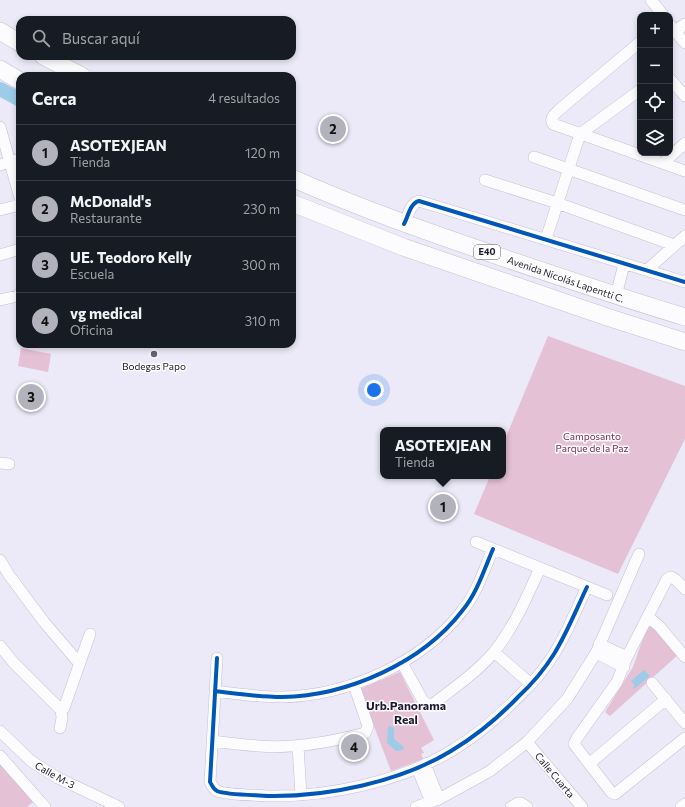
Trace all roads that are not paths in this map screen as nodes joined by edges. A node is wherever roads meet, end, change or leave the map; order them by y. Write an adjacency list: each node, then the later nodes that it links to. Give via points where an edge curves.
1 (651, 0): 2 (street)
2 (661, 12)
3 (685, 24): 4 (street)
4 (673, 28): 7 (street)
5 (0, 31): 6 (highway)
6 (16, 41)
7 (685, 43)
8 (637, 46): 17 (street, via 552,118 553,124)
9 (51, 60): 11 (highway)
10 (0, 69): 12 (highway)
11 (74, 72)
12 (16, 79)
13 (673, 82): 15 (street)
14 (637, 92): 17 (street)
15 (685, 96)
16 (0, 127): 20 (street)
17 (580, 134): 21 (street); 22 (street)
18 (685, 143): 21 (street)
19 (534, 157): 22 (street)
20 (10, 162): 26 (street)
21 (663, 163): 23 (street)
22 (568, 170): 27 (street); 31 (street)
23 (685, 171)
24 (296, 180): 32 (highway, Avenida Nicolás Lapentti C. / E40)
25 (485, 180): 27 (street)
26 (16, 184)
27 (557, 202): 34 (street); 35 (street)
28 (16, 205): 30 (street)
29 (296, 205): 45 (highway, E40, via 404,247)
30 (0, 210)
31 (685, 210)
32 (404, 224): 34 (street, via 413,204 419,201); 42 (highway, Avenida Nicolás Lapentti C. / E40)
33 (685, 236): 35 (street)
34 (546, 239): 38 (street)
35 (674, 245): 39 (street)
36 (16, 250): 37 (street)
37 (0, 255)
38 (624, 264): 39 (street); 42 (street)
39 (647, 270): 40 (street)
40 (685, 282)
41 (16, 296): 43 (street)
42 (616, 296): 44 (highway, Avenida Nicolás Lapentti C. / E40)
43 (0, 300)
44 (685, 317)
45 (685, 342)
46 (476, 542): 47 (street)
47 (494, 549): 50 (street); 63 (street, via 475,592 463,611 438,638)
48 (640, 554): 57 (street)
49 (0, 560): 62 (street, via 44,622)
50 (540, 568): 51 (street); 58 (street, via 515,622)
51 (587, 587): 53 (street); 66 (street, via 567,631)
52 (685, 589): 54 (street, via 676,580 667,579)
53 (607, 595)
54 (648, 617): 59 (street); 61 (street)
55 (90, 634): 62 (street)
56 (0, 646): 69 (street)
57 (598, 649): 61 (street); 75 (street, via 567,699)
58 (494, 652): 63 (street, via 466,679 433,704 423,701); 66 (street)
59 (685, 656)
60 (217, 658): 67 (street)
61 (626, 662): 79 (street, via 617,682 575,742 575,746)
62 (79, 663): 69 (street, via 64,708)
63 (402, 663): 65 (street)
64 (652, 683): 68 (street)
65 (354, 684): 67 (street, via 312,694 283,697); 76 (street, via 368,726 366,733)
66 (531, 684): 80 (street, via 506,710 474,736)
67 (215, 691): 74 (street)
68 (666, 699): 70 (street); 79 (street)
69 (61, 709): 71 (street)
70 (685, 723)
71 (60, 728)
72 (0, 731): 78 (street, Calle M-3)
73 (685, 738): 79 (street, via 617,794 613,794)
74 (212, 741): 76 (street, via 260,746); 82 (street, via 210,782 218,792)
75 (528, 742): 83 (street, via 490,771); 90 (street, Calle Cuarta)
76 (298, 746): 82 (street)
77 (0, 756): 81 (street)
78 (31, 761): 81 (street); 86 (street, Calle M-3, via 58,778)
79 (589, 764)
80 (421, 766): 82 (street, via 379,781); 83 (street)
81 (17, 775): 85 (street)
82 (301, 795)
83 (435, 801): 87 (street)
84 (685, 804): 91 (street)
85 (45, 807)
86 (116, 807)
87 (416, 807)
88 (511, 807): 89 (street, via 521,803)
89 (527, 807)
90 (582, 807)
91 (681, 807)

